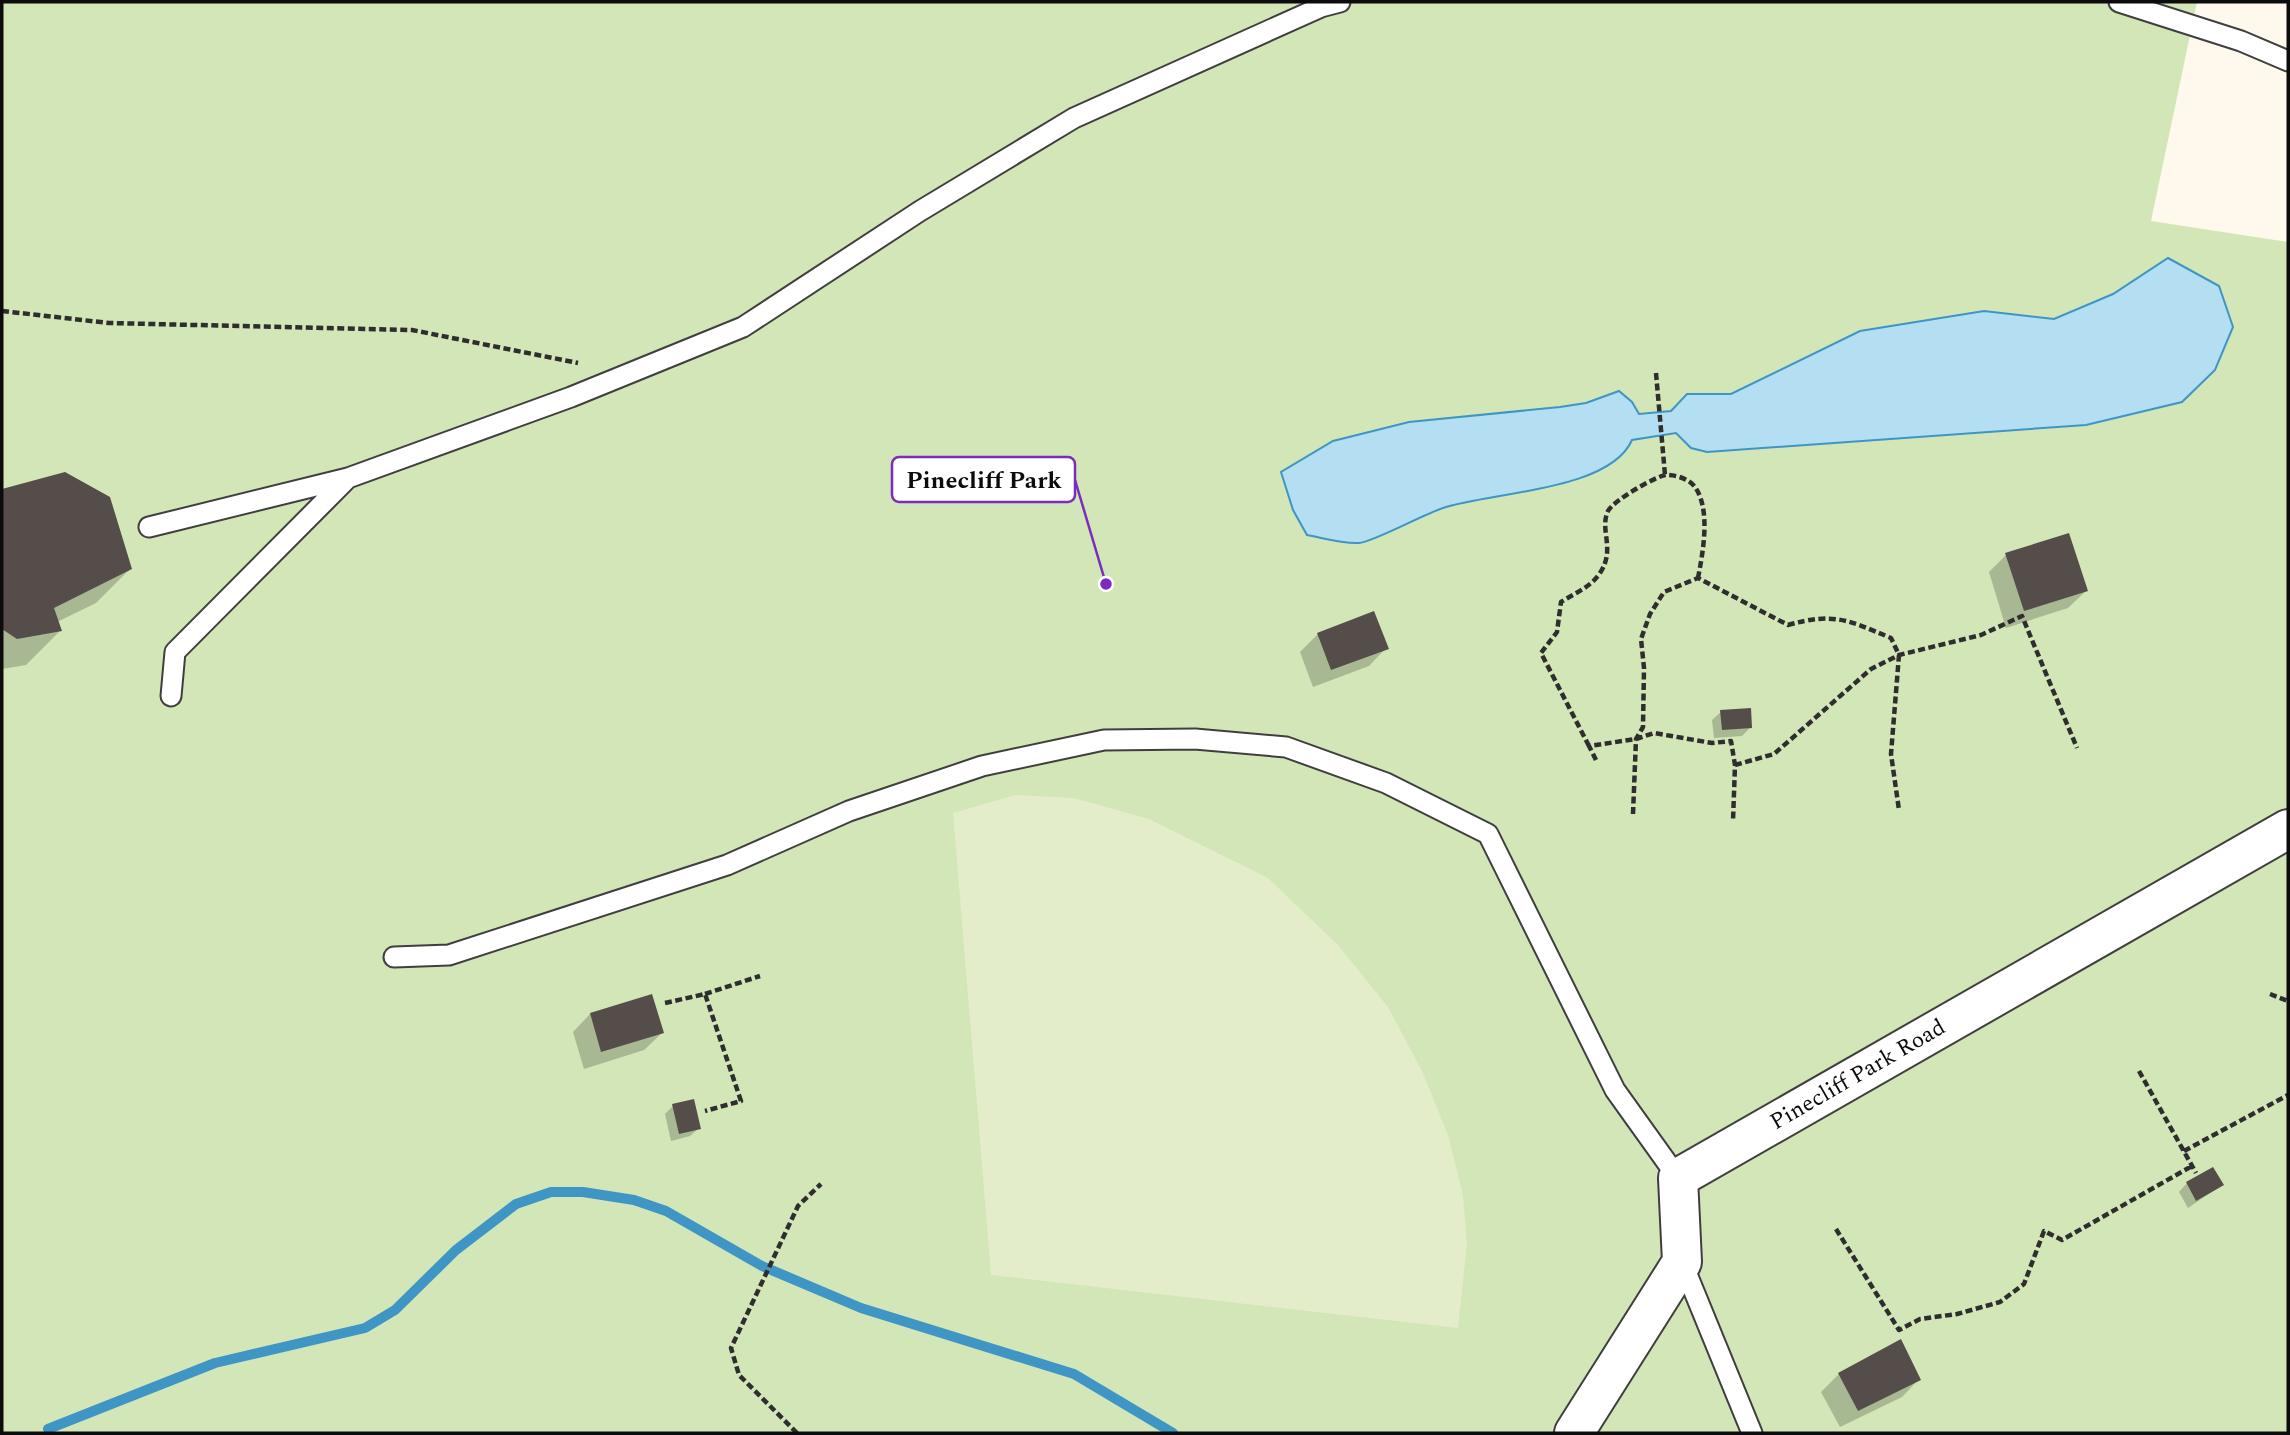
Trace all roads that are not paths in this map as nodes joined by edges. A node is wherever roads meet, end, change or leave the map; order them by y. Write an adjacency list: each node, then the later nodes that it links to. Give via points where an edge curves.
1 (1340, 2): 4 (lane, via 1074,118 920,211 744,327)
2 (2119, 2): 3 (lane, via 2242,41)
3 (2288, 61)
4 (348, 478): 5 (lane); 6 (lane, via 175,652)
5 (149, 527)
6 (171, 696)
7 (2288, 829): 9 (street, Pinecliff Park Road)
8 (394, 957): 9 (lane, via 449,956 727,865 849,811 982,766 1104,740 1195,739 1286,747 1385,783 1488,834 1615,1090)
9 (1678, 1178): 10 (street)
10 (1682, 1262): 11 (street); 12 (lane)
11 (1574, 1433)
12 (1752, 1433)

